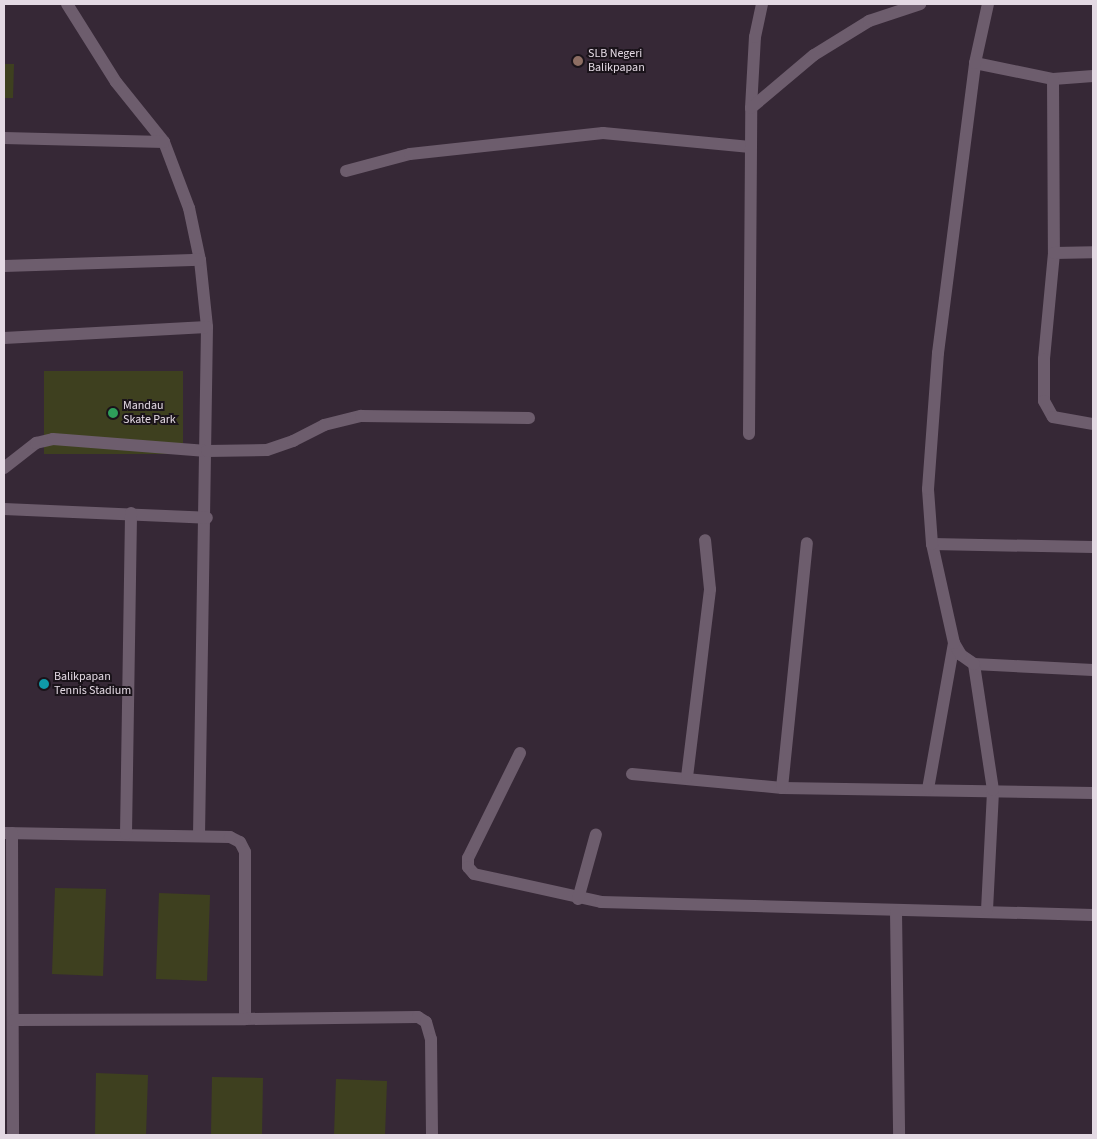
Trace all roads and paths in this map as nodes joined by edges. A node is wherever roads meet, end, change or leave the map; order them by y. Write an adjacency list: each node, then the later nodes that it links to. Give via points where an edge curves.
1 (67, 4): 10 (street, via 116,82)
2 (762, 4): 8 (street, via 755,37)
3 (920, 4): 8 (street, via 870,21 814,55)
4 (988, 4): 5 (street)
5 (975, 63): 7 (street); 29 (street, via 938,353 928,489)
6 (1093, 76): 7 (street)
7 (1053, 78): 14 (street)
8 (751, 108): 11 (street)
9 (4, 138): 10 (street)
10 (164, 142): 15 (street, via 189,208)
11 (750, 146): 12 (street, via 603,133 410,154); 21 (street)
12 (346, 171)
13 (1093, 252): 14 (street)
14 (1054, 253): 20 (street, via 1044,359 1044,401 1053,417)
15 (200, 260): 16 (street); 17 (street)
16 (4, 266)
17 (208, 327): 18 (street); 22 (street)
18 (4, 338)
19 (528, 418): 22 (street, via 361,416 324,425 266,450)
20 (1093, 424)
21 (749, 434)
22 (207, 451): 23 (street, via 53,439 36,443); 26 (street)
23 (4, 468)
24 (4, 509): 25 (street)
25 (131, 513): 26 (street); 42 (street)
26 (207, 518): 44 (street)
27 (705, 540): 36 (street, via 710,589)
28 (806, 543): 37 (street)
29 (932, 544): 30 (street); 31 (street)
30 (1093, 546)
31 (954, 643): 32 (street, via 961,655); 38 (street)
32 (974, 664): 33 (street); 39 (street)
33 (1093, 670)
34 (520, 753): 45 (street, via 468,858 468,867 474,874)
35 (632, 774): 36 (street)
36 (687, 777): 37 (street)
37 (782, 788): 38 (street)
38 (928, 789): 39 (street)
39 (993, 790): 40 (street); 46 (street)
40 (1093, 793)
41 (8, 833): 42 (street); 50 (street)
42 (126, 834): 44 (street)
43 (596, 834): 45 (street)
44 (199, 836): 49 (street, via 230,836 240,842 245,852)
45 (578, 899): 47 (street)
46 (987, 910): 47 (street); 48 (street)
47 (896, 912): 53 (street)
48 (1093, 914)
49 (245, 1019): 50 (street); 52 (street, via 418,1017 426,1022 431,1039)
50 (13, 1020): 51 (street)
51 (13, 1135)
52 (432, 1135)
53 (899, 1135)

